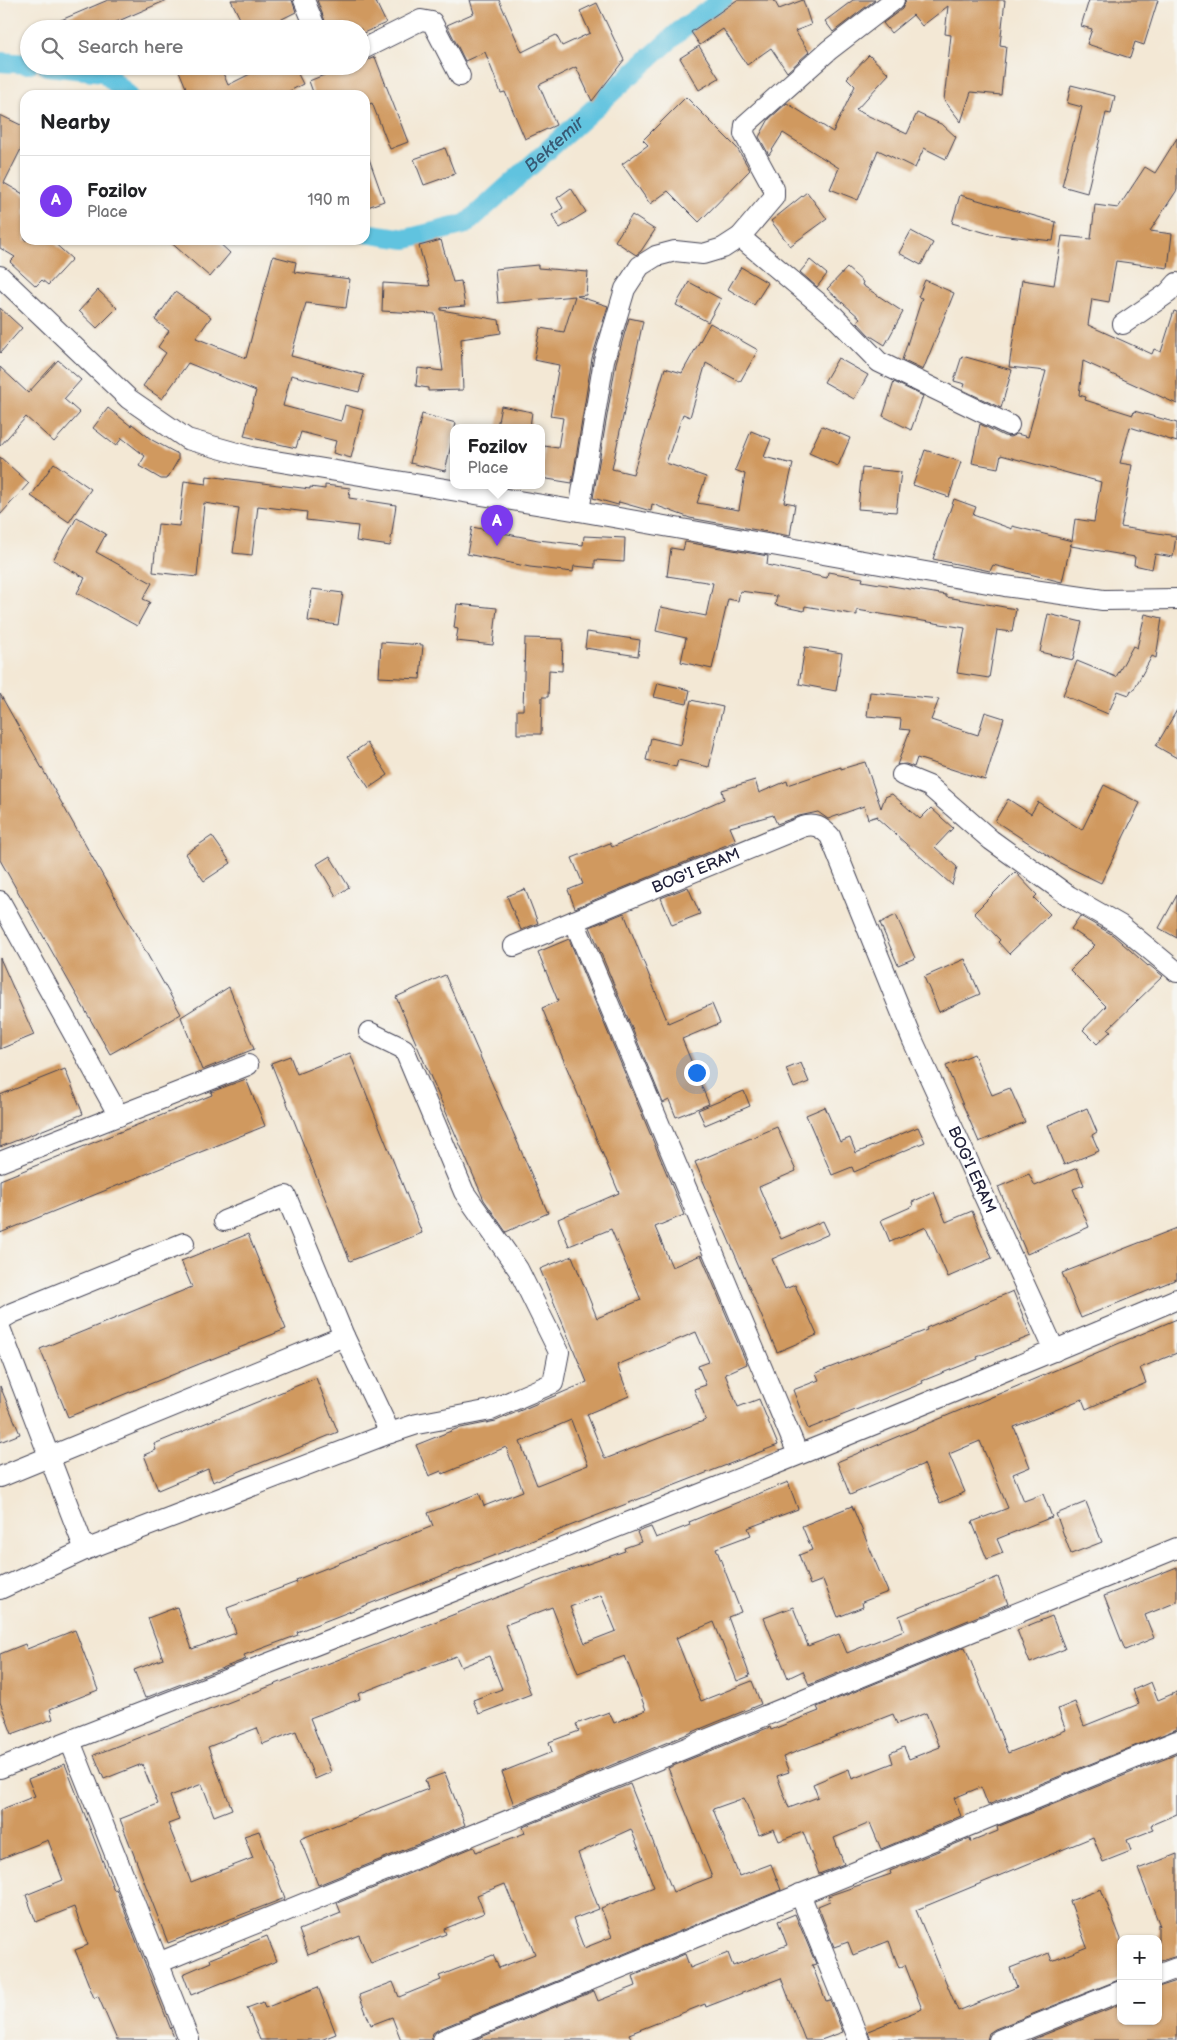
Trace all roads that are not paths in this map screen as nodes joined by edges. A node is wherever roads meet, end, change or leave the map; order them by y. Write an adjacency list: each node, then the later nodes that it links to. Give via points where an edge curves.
1 (304, 0): 3 (street)
2 (894, 0): 6 (street, via 828,50 745,125 744,134 770,180 774,197)
3 (312, 20)
4 (370, 46): 5 (street, via 421,20 432,22)
5 (460, 76)
6 (740, 237): 10 (street, via 834,316 879,362); 11 (street, via 723,248 703,254 675,251 656,256 640,266 625,289 604,360)
7 (0, 276): 11 (street, via 129,399 187,439 251,456)
8 (1177, 283): 9 (street, via 1168,293)
9 (1122, 324)
10 (1009, 425)
11 (579, 511): 12 (street, via 1005,586 1103,600)
12 (1177, 599)
13 (902, 775): 17 (street, via 929,786 991,840 1069,896 1120,925)
14 (3, 914): 20 (street)
15 (574, 921): 16 (street, BOG'I ERAM); 28 (street, BOG'I ERAM, via 802,827 820,827 830,836 913,1041); 30 (street)
16 (514, 946)
17 (1177, 972)
18 (369, 1032): 29 (street, via 404,1048 464,1192 518,1269 558,1352 553,1383 491,1410 417,1424)
19 (248, 1065): 20 (street)
20 (118, 1116): 21 (street)
21 (0, 1162)
22 (224, 1221): 27 (street, via 286,1196)
23 (184, 1243): 25 (street, via 12,1312)
24 (1177, 1299): 28 (street)
25 (0, 1320)
26 (0, 1328): 31 (street)
27 (344, 1336): 29 (street); 31 (street)
28 (1055, 1351): 30 (street)
29 (390, 1434): 34 (street)
30 (798, 1454): 36 (street)
31 (51, 1456): 32 (street); 34 (street)
32 (0, 1478)
33 (1177, 1548): 40 (street)
34 (85, 1550): 35 (street)
35 (0, 1589)
36 (70, 1741): 38 (street); 40 (street)
37 (1177, 1741): 39 (street)
38 (0, 1768)
39 (800, 1894): 45 (street); 46 (street)
40 (158, 1964): 44 (street)
41 (1177, 1968): 42 (street)
42 (1162, 1974)
43 (1117, 1992): 47 (street)
44 (189, 2040)
45 (443, 2040)
46 (858, 2040)
47 (999, 2040)

